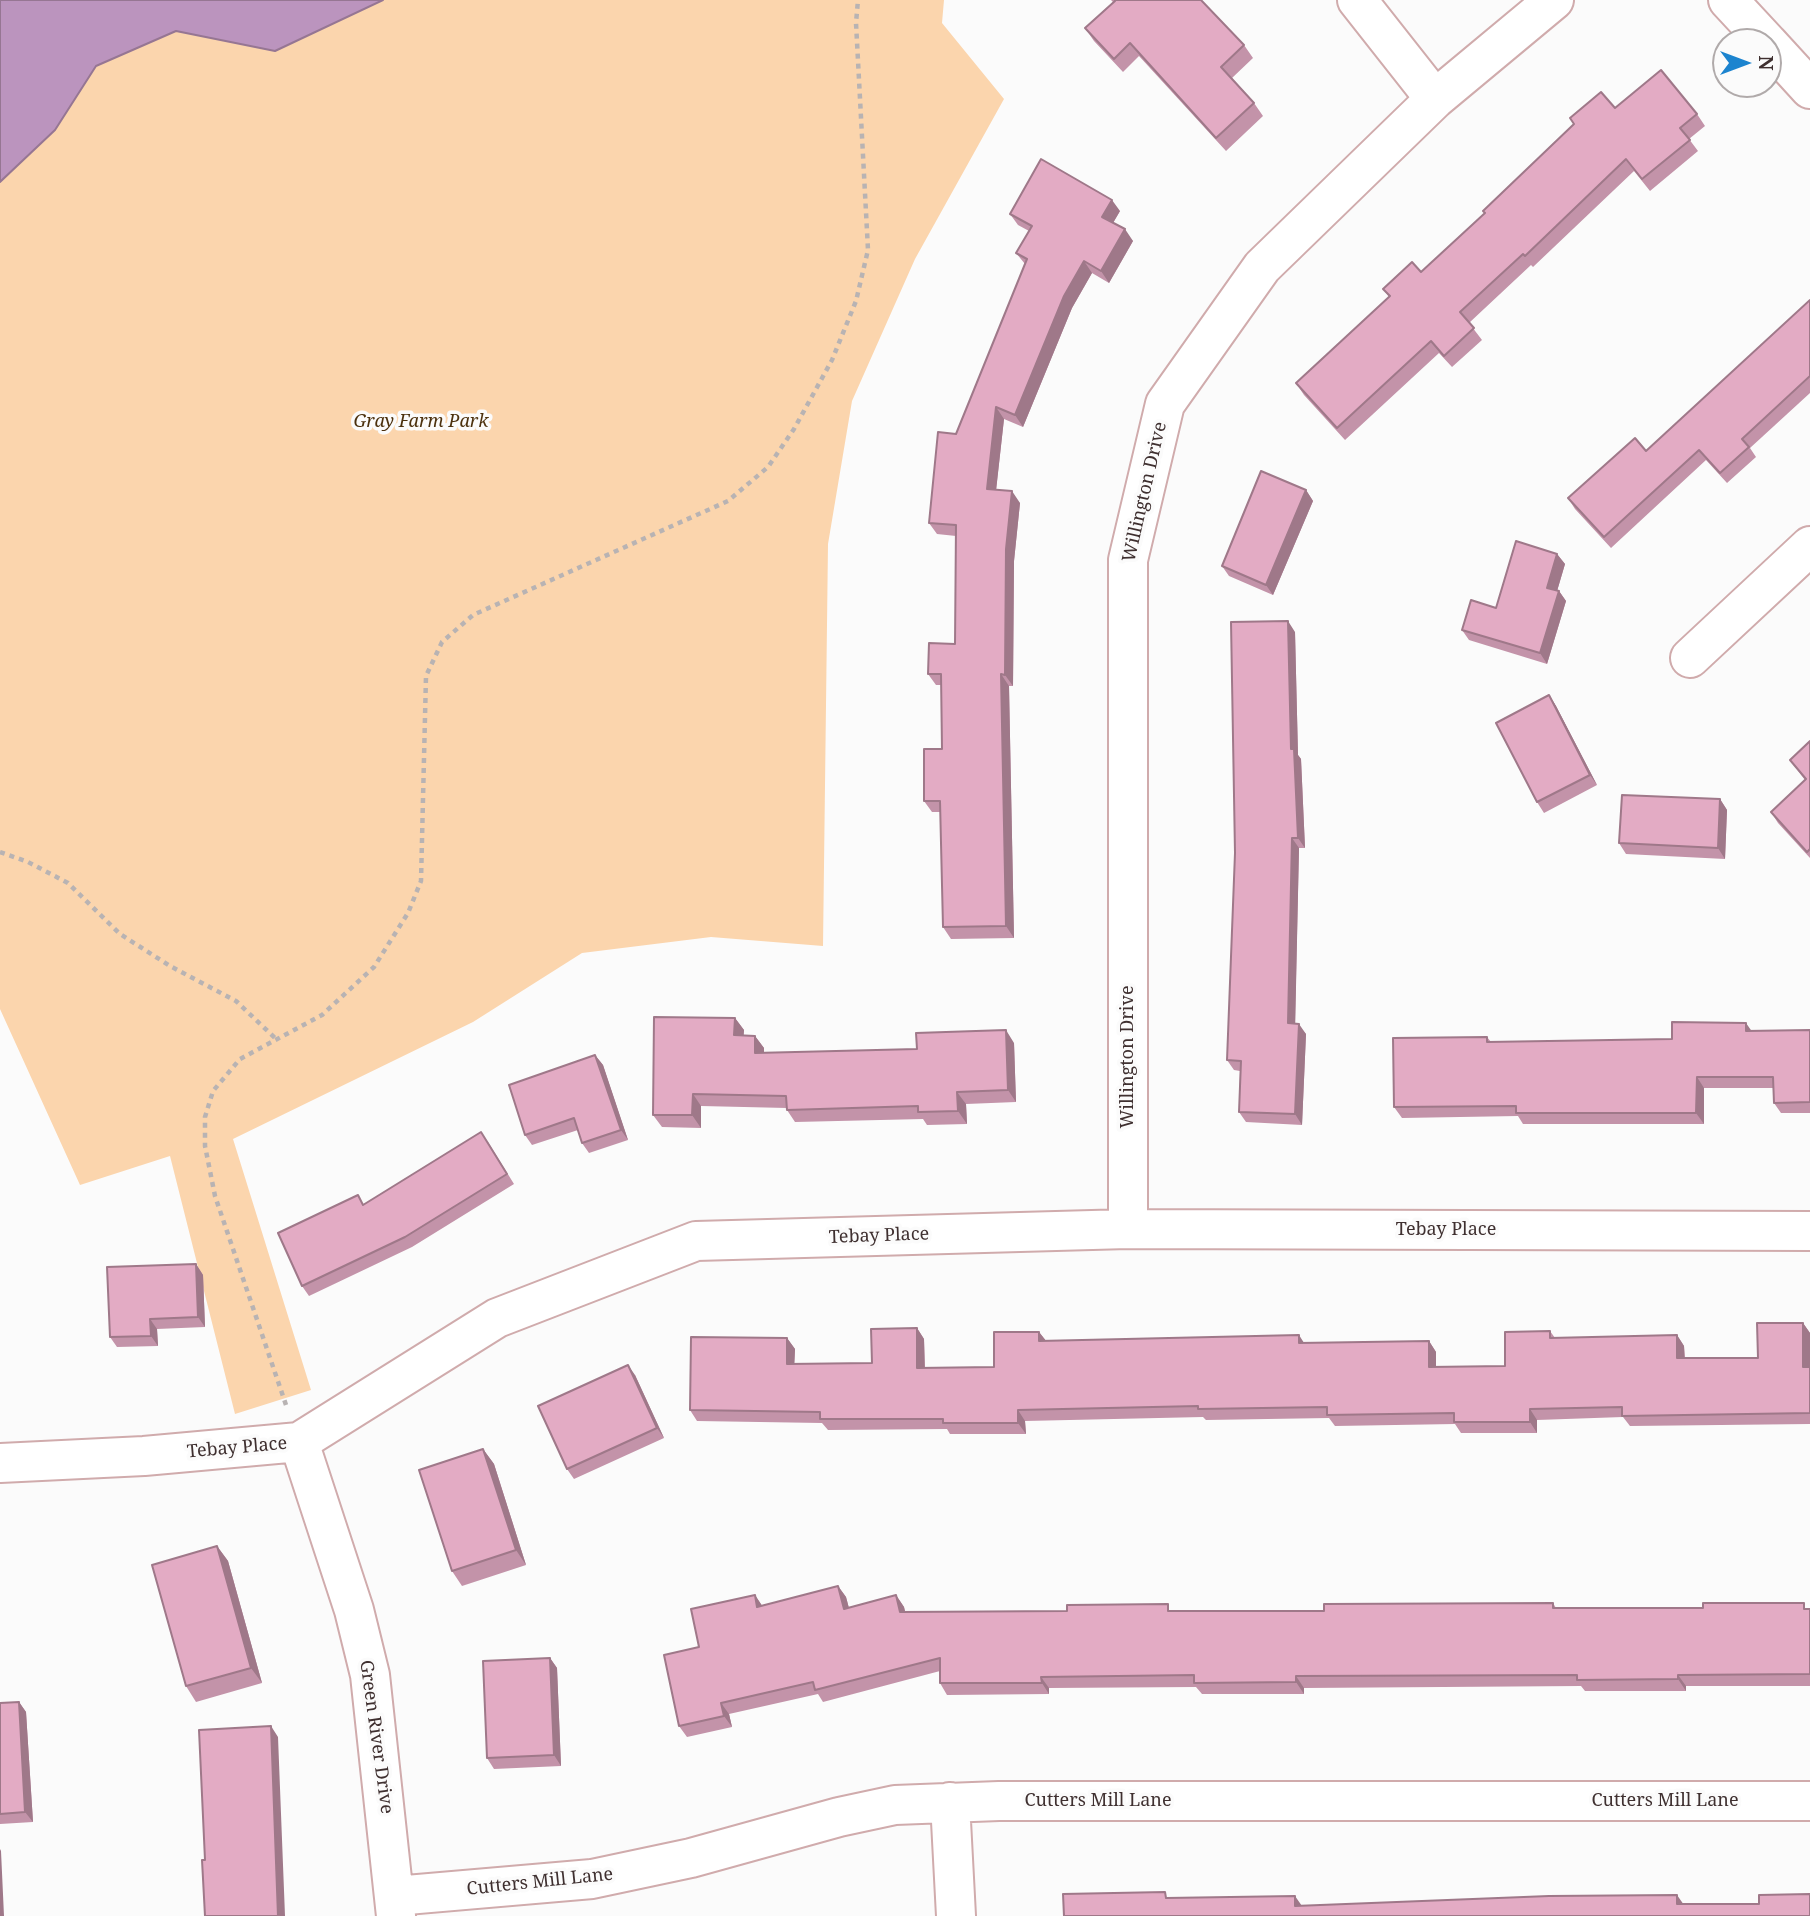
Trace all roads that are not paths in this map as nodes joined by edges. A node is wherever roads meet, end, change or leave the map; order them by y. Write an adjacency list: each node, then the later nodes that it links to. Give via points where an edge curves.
1 (1357, 0): 7 (street)
2 (1555, 0): 7 (street, Willington Drive)
3 (1728, 0): 4 (street)
4 (1754, 28)
5 (1782, 58): 6 (street)
6 (1810, 89)
7 (1435, 99): 10 (street, Willington Drive, via 1262,267 1165,404 1128,561)
8 (1810, 546): 9 (street)
9 (1690, 658)
10 (1128, 1229): 11 (street, Tebay Place); 12 (street, Tebay Place, via 696,1241 497,1318)
11 (1810, 1231)
12 (299, 1443): 13 (street, Tebay Place); 16 (street, Green River Drive, via 354,1610 370,1675)
13 (0, 1463)
14 (1810, 1801): 15 (street, Cutters Mill Lane)
15 (950, 1802): 16 (street, Cutters Mill Lane, via 895,1805 839,1817 691,1858 592,1879); 17 (street)
16 (396, 1906)
17 (956, 1916)

